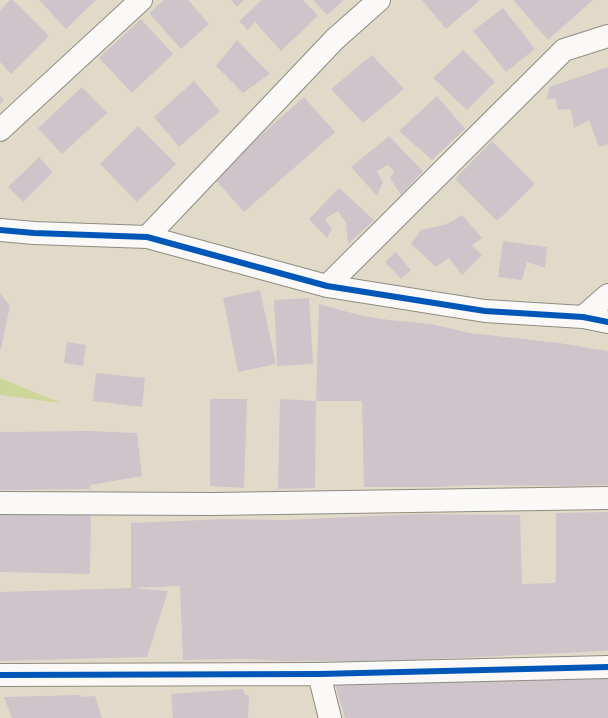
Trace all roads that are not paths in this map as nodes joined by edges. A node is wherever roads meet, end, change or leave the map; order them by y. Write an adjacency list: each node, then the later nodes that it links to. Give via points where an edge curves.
1 (141, 0): 4 (street)
2 (379, 0): 6 (street, via 335,39)
3 (608, 36): 7 (street, via 564,50)
4 (0, 130)
5 (0, 230): 6 (street)
6 (147, 237): 7 (street)
7 (327, 286): 9 (street, via 485,311)
8 (608, 295): 9 (street)
9 (583, 317): 10 (street)
10 (608, 322)
11 (608, 498): 12 (street, via 213,504)
12 (0, 503)
13 (608, 667): 14 (street)
14 (319, 674): 15 (street); 16 (street)
15 (0, 675)
16 (330, 718)

